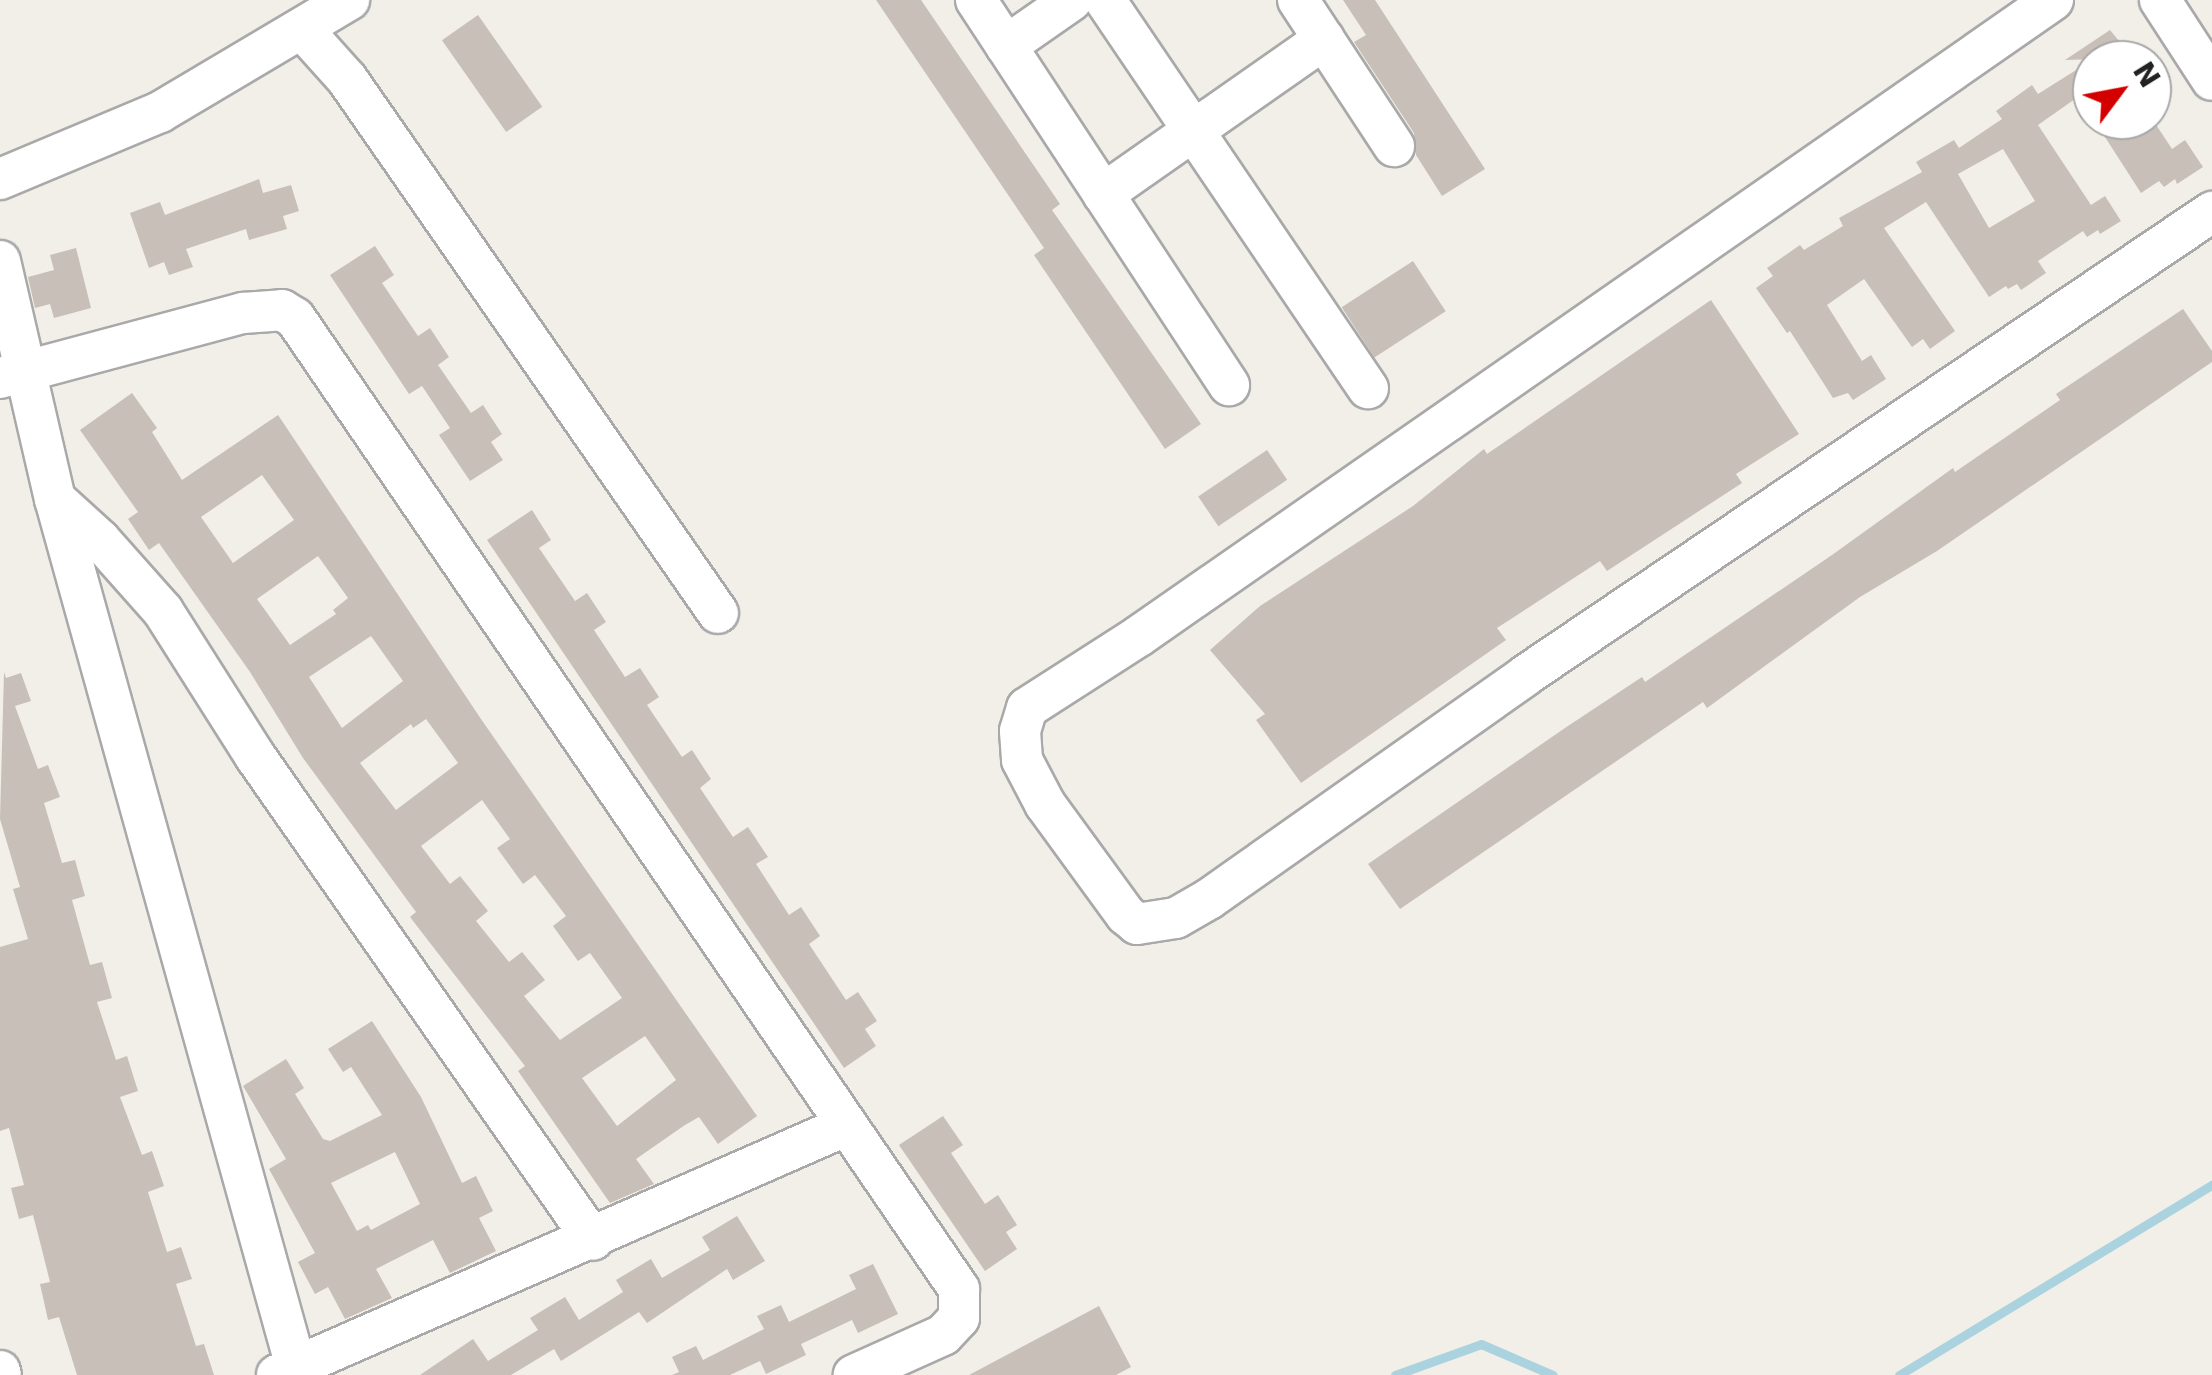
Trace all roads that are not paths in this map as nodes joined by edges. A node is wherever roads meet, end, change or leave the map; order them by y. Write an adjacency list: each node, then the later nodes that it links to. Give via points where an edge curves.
1 (349, 0): 8 (street)
2 (976, 0): 10 (street)
3 (1072, 0): 10 (street)
4 (1105, 0): 12 (street)
5 (1298, 0): 9 (street)
6 (2053, 0): 16 (street, via 1027,708 1022,760 1045,804 1126,915 1137,924 1162,921 1209,898 1526,675)
7 (2160, 0): 11 (street)
8 (304, 30): 14 (street, via 160,112); 22 (street, via 347,78)
9 (1324, 39): 12 (street); 13 (street)
10 (1006, 46): 15 (street)
11 (2212, 80)
12 (1194, 130): 15 (street); 20 (street)
13 (1394, 146)
14 (0, 179)
15 (1103, 194): 19 (street)
16 (2212, 212)
17 (0, 262): 18 (street)
18 (12, 375): 21 (street); 23 (street, via 244,314 282,310 295,318)
19 (1228, 385)
20 (1368, 388)
21 (55, 499): 24 (street, via 162,611 255,756); 25 (street)
22 (718, 613)
23 (845, 1126): 24 (street); 26 (street, via 932,1245 959,1289 962,1307 944,1335)
24 (592, 1240): 25 (street)
25 (287, 1371)
26 (854, 1375)

